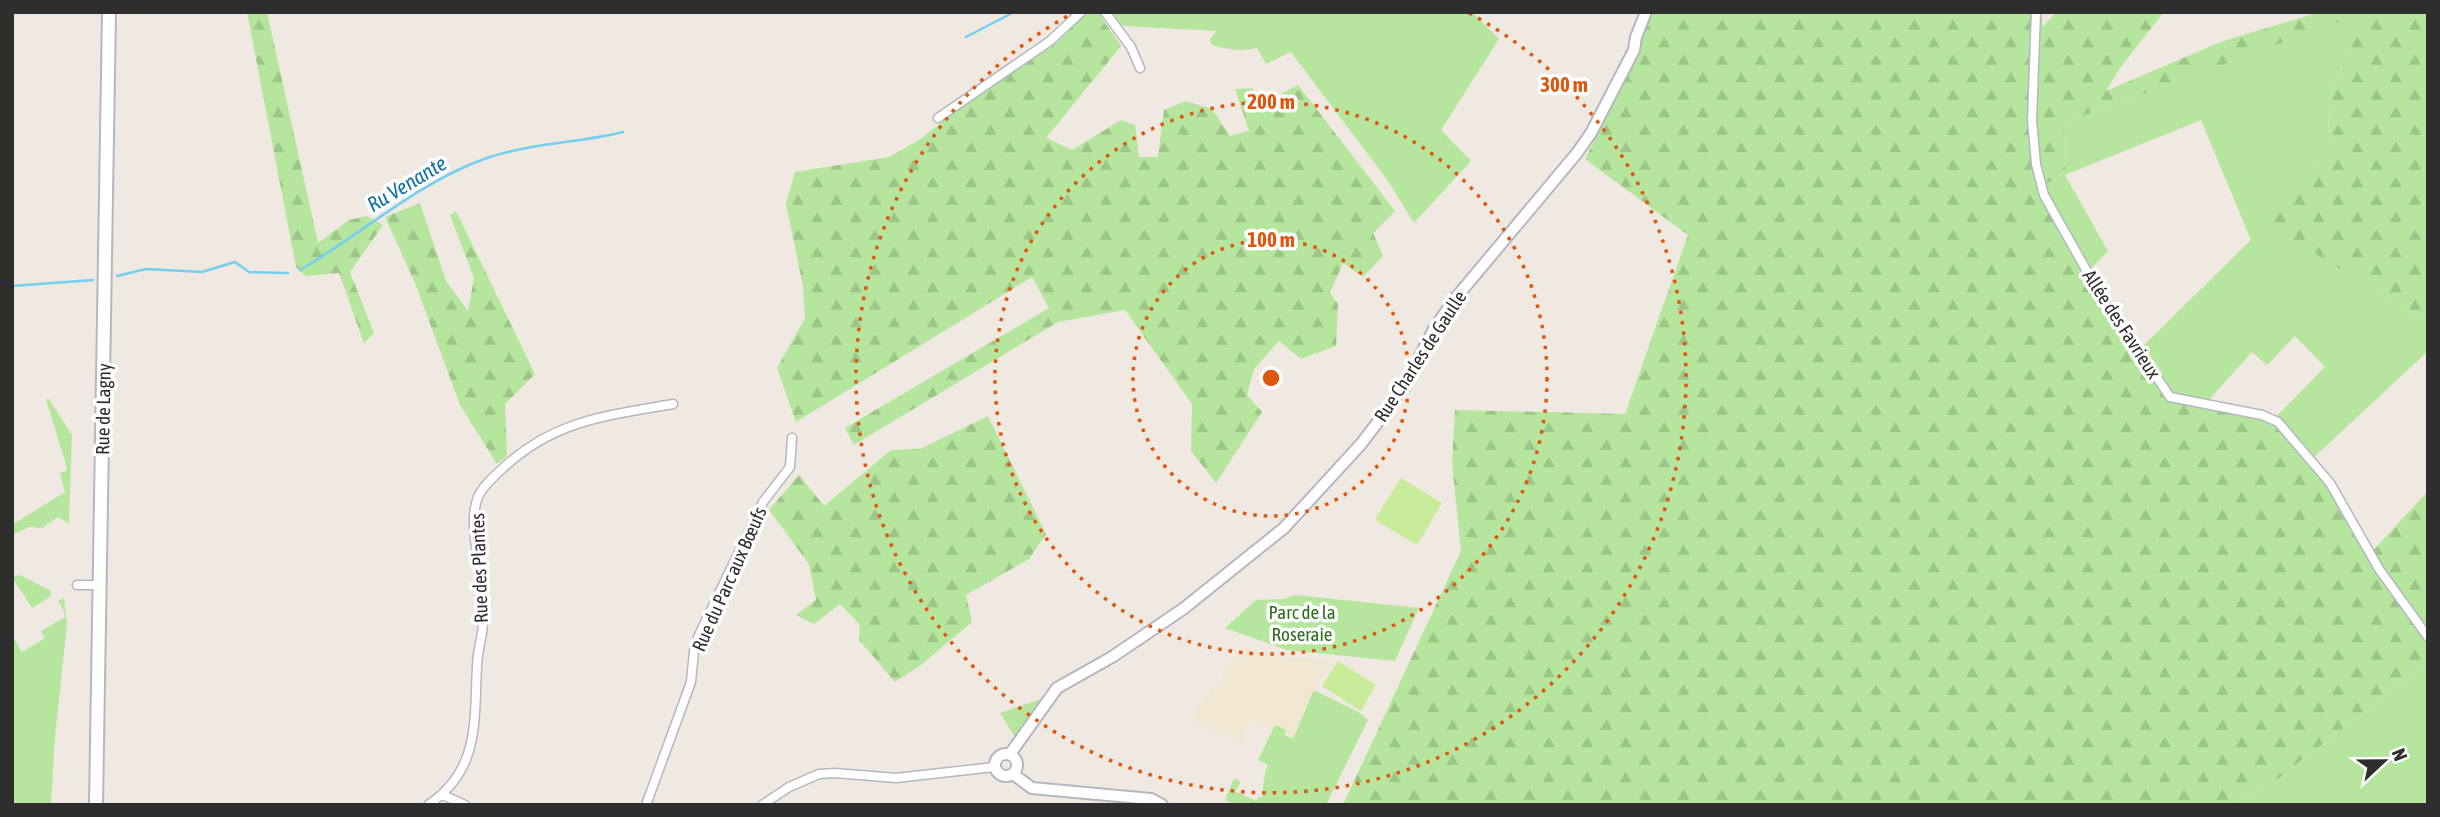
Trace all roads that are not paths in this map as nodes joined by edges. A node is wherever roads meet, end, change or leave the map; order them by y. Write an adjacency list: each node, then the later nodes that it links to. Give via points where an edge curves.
1 (109, 12): 10 (main road, Rue de Lagny)
2 (1081, 12): 7 (street, via 1050,41)
3 (1105, 12): 6 (street)
4 (1646, 12): 13 (street, Rue Charles de Gaulle, via 1634,50 1591,133 1454,300 1408,379 1361,444 1284,528 1239,566 1143,637 1057,688)
5 (2036, 12): 12 (street, Allée des Favrieux, via 2032,120 2036,164 2044,195 2094,282 2170,397 2278,422 2330,483 2379,569)
6 (1140, 68)
7 (938, 118)
8 (673, 404): 16 (street, Rue des Plantes, via 607,415 548,435 517,455 478,497 474,516 483,625 474,735 458,778)
9 (792, 438): 20 (street, Rue du Parc aux Bœufs, via 790,467 763,502 699,635 691,682)
10 (99, 584): 11 (street); 17 (main road, Rue de Lagny)
11 (77, 585)
12 (2428, 637)
13 (1010, 754): 14 (street, via 999,756); 15 (street, via 1017,765)
14 (994, 767): 15 (street, via 1000,775); 21 (street, via 896,778 819,774)
15 (1013, 774): 22 (street, via 1032,788 1151,799)
16 (443, 795): 18 (street, Rue des Plantes); 19 (street)
17 (96, 805)
18 (428, 805)
19 (465, 805)
20 (646, 805)
21 (762, 805)
22 (1162, 805)

